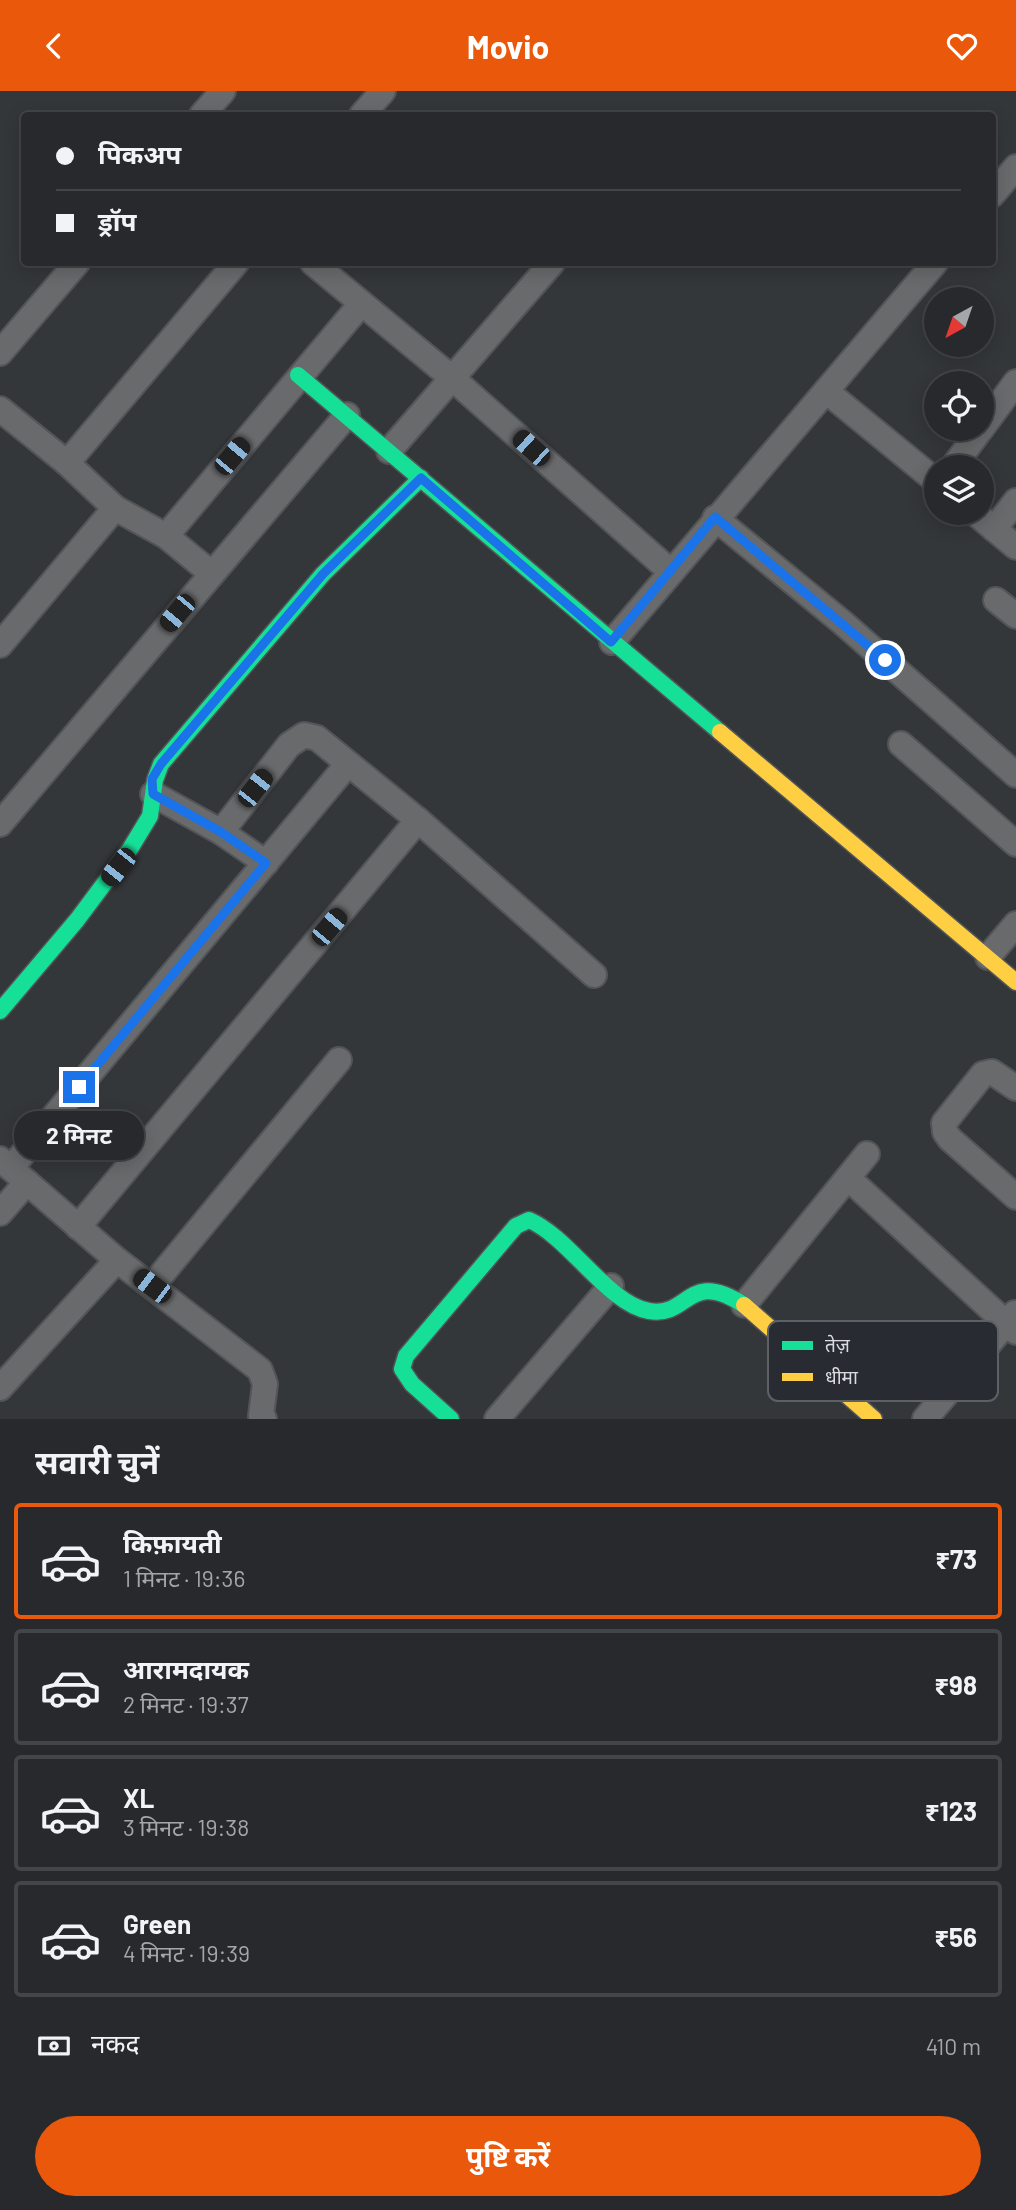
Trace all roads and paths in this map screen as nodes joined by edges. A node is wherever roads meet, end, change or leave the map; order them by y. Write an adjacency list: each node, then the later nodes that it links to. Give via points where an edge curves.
1 (223, 91): 3 (street)
2 (383, 91): 4 (street)
3 (205, 112)
4 (365, 112)
5 (1016, 167): 6 (street)
6 (996, 190)
7 (74, 266): 13 (street)
8 (233, 266): 22 (street)
9 (317, 266): 12 (street)
10 (549, 266): 15 (street)
11 (932, 266): 17 (street)
12 (361, 304): 14 (street); 15 (street)
13 (0, 353)
14 (298, 375): 20 (street); 30 (street)
15 (452, 378): 21 (street); 32 (street)
16 (1016, 381): 19 (street)
17 (826, 391): 23 (street); 27 (street)
18 (0, 409): 22 (street)
19 (994, 411)
20 (347, 415): 21 (street); 33 (street)
21 (389, 451): 24 (street)
22 (67, 463): 26 (street)
23 (924, 471)
24 (421, 478): 37 (street); 41 (street, via 323,574 161,764 152,779)
25 (1016, 501): 29 (street)
26 (115, 508): 30 (street); 36 (street)
27 (715, 517): 32 (street); 40 (street)
28 (990, 525): 29 (street)
29 (995, 529): 31 (street)
30 (166, 536): 33 (street)
31 (1016, 547)
32 (670, 572): 37 (street)
33 (211, 573): 43 (street)
34 (996, 600): 35 (street)
35 (1016, 616)
36 (3, 634)
37 (611, 642): 48 (street)
38 (901, 744): 45 (street)
39 (347, 765): 42 (street); 44 (street, via 317,738 304,735 289,745); 46 (street)
40 (1016, 775)
41 (153, 794): 44 (street); 51 (street, via 148,822 118,867)
42 (418, 820): 49 (street); 59 (street)
43 (0, 824)
44 (221, 832): 46 (street)
45 (1016, 844)
46 (266, 863): 55 (street)
47 (1016, 923): 48 (street)
48 (988, 957): 50 (street)
49 (594, 975)
50 (1016, 982)
51 (0, 1011)
52 (339, 1060): 61 (street)
53 (1016, 1088): 57 (street, via 992,1072 983,1074 944,1123 950,1139)
54 (867, 1154): 56 (street)
55 (13, 1170): 58 (street); 59 (street)
56 (848, 1178): 63 (street); 64 (street)
57 (1016, 1197)
58 (0, 1213)
59 (78, 1227): 60 (street)
60 (117, 1260): 61 (street); 67 (street)
61 (152, 1286): 71 (street, via 260,1370 265,1384)
62 (611, 1286): 63 (street, via 648,1311 666,1310 698,1291 719,1290); 72 (street, via 543,1226 529,1220 516,1226 406,1356 402,1369 412,1384); 73 (street)
63 (744, 1305): 65 (street)
64 (1013, 1323): 66 (street)
65 (768, 1326)
66 (998, 1340)
67 (0, 1388)
68 (853, 1401): 74 (street)
69 (945, 1401): 70 (street)
70 (932, 1416)
71 (261, 1418)
72 (451, 1419)
73 (497, 1419)
74 (874, 1419)

